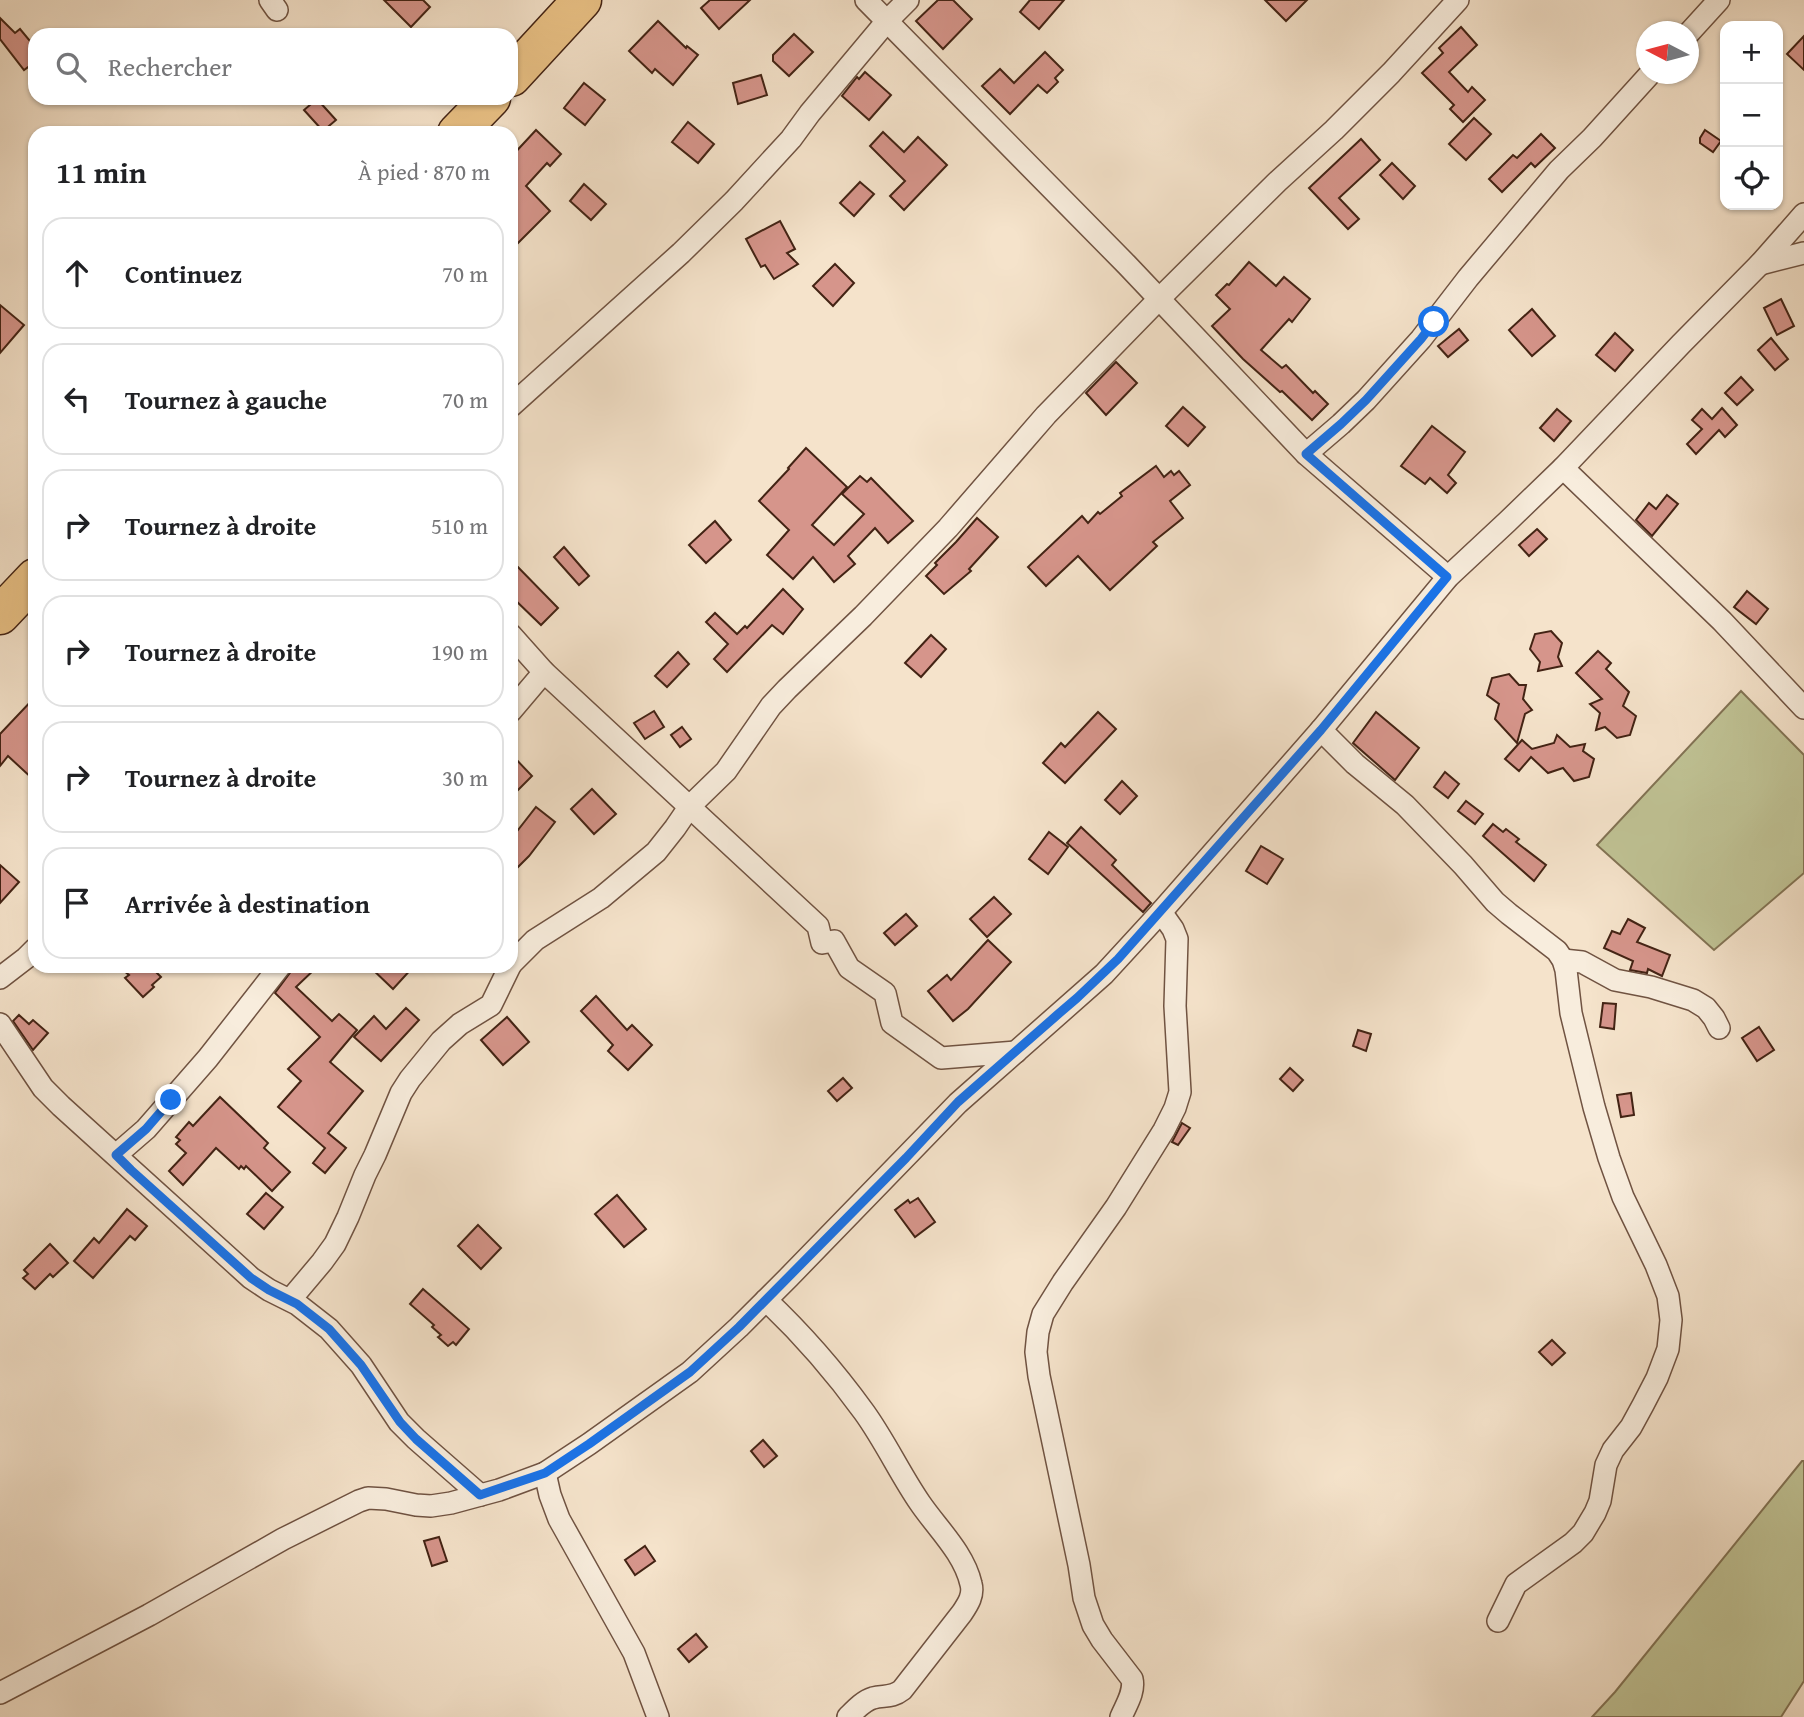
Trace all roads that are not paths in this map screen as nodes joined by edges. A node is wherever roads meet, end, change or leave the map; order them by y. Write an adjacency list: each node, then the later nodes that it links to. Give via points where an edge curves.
1 (582, 0): 8 (highway)
2 (866, 0): 6 (street)
3 (908, 0): 6 (street)
4 (1458, 0): 15 (street, via 1382,83)
5 (1720, 0): 7 (street)
6 (887, 21): 15 (street); 16 (street, via 734,201)
7 (1699, 23)
8 (518, 69)
9 (1641, 84): 17 (street, via 1559,170 1366,400)
10 (484, 105): 11 (highway)
11 (464, 126)
12 (1804, 214): 14 (street)
13 (1804, 253): 14 (street)
14 (1760, 264): 18 (street)
15 (1158, 299): 17 (street); 27 (street, via 1046,415 948,528 771,706 726,771)
16 (518, 400)
17 (1306, 454): 19 (street)
18 (1563, 468): 19 (street); 25 (street, via 1722,621)
19 (1447, 577): 26 (street)
20 (28, 585): 21 (highway)
21 (0, 615)
22 (518, 643): 23 (street)
23 (544, 672): 24 (street); 27 (street)
24 (518, 703)
25 (1804, 708)
26 (1321, 730): 28 (street); 31 (street, via 1405,805 1495,902 1552,946)
27 (690, 806): 30 (street, via 656,852); 37 (street, via 818,926 822,943 834,941 849,968 885,993 892,1023 941,1058)
28 (1161, 912): 37 (street, via 1104,974); 47 (street, via 1177,939 1175,1035 1180,1092 1164,1130 1043,1314 1036,1352 1084,1598 1097,1633 1132,1679)
29 (28, 955): 34 (street)
30 (518, 957)
31 (1563, 960): 36 (street, via 1582,962 1615,980 1693,1000 1706,1008); 43 (street, via 1571,1013 1609,1157 1668,1296 1671,1320 1668,1349 1657,1378 1610,1458 1600,1501 1589,1523 1573,1544 1516,1584)
32 (275, 973): 38 (street, via 208,1058 146,1129)
33 (506, 973): 39 (street, via 491,1005 441,1041 410,1079 335,1244)
34 (0, 978)
35 (0, 1024): 38 (street, via 43,1088)
36 (1719, 1028)
37 (1016, 1052): 40 (street, via 958,1102)
38 (116, 1155): 39 (street, via 251,1278)
39 (290, 1300): 42 (street, via 329,1329 361,1365 400,1422)
40 (766, 1300): 41 (street, via 690,1372); 46 (street, via 807,1340 865,1414 958,1555 972,1588 962,1613 902,1690 866,1701)
41 (545, 1473): 42 (street); 45 (street, via 559,1519 634,1653)
42 (480, 1495): 44 (street, via 431,1506 368,1498 359,1501)
43 (1498, 1622)
44 (0, 1693)
45 (658, 1717)
46 (848, 1717)
47 (1121, 1717)

